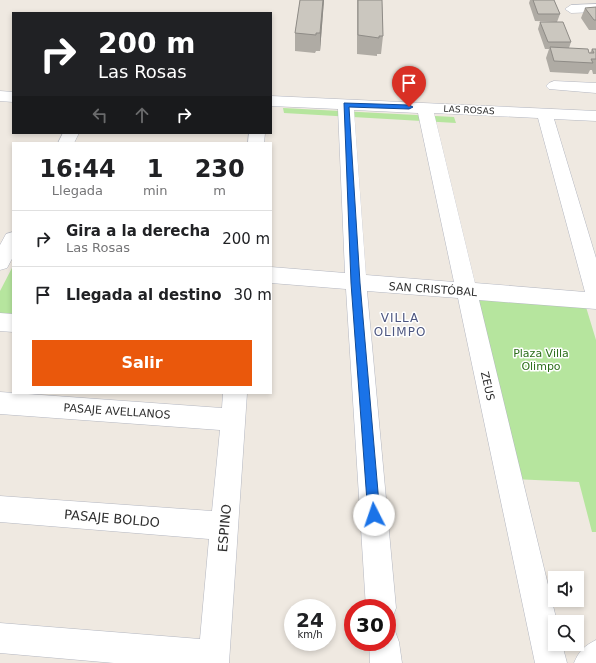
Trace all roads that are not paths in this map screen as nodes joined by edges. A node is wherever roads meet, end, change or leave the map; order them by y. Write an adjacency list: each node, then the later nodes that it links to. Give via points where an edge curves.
1 (596, 8): 2 (street)
2 (571, 9)
3 (554, 86): 4 (street)
4 (596, 88)
5 (0, 96): 6 (street)
6 (12, 97)
7 (272, 101): 8 (street, LAS ROSAS)
8 (346, 104): 9 (street, LAS ROSAS); 15 (street)
9 (425, 108): 10 (street, LAS ROSAS); 16 (street, ZEUS)
10 (545, 114): 11 (street, LAS ROSAS); 17 (street)
11 (596, 116)
12 (12, 242): 13 (street)
13 (5, 261)
14 (272, 276): 15 (street, SAN CRISTÓBAL)
15 (356, 283): 16 (street, SAN CRISTÓBAL); 26 (street)
16 (466, 292): 18 (street, SAN CRISTÓBAL); 32 (street, ZEUS)
17 (596, 293)
18 (596, 301)
19 (0, 322): 20 (street)
20 (12, 323)
21 (236, 394): 23 (street, ESPINO)
22 (0, 403): 23 (street, PASAJE AVELLANOS)
23 (233, 420): 25 (street, ESPINO)
24 (0, 509): 25 (street, PASAJE BOLDO)
25 (224, 526): 30 (street, ESPINO)
26 (380, 599)
27 (0, 638): 30 (street)
28 (385, 651): 31 (street)
29 (596, 656): 33 (street)
30 (213, 660)
31 (386, 663)
32 (551, 663)
33 (590, 663)

